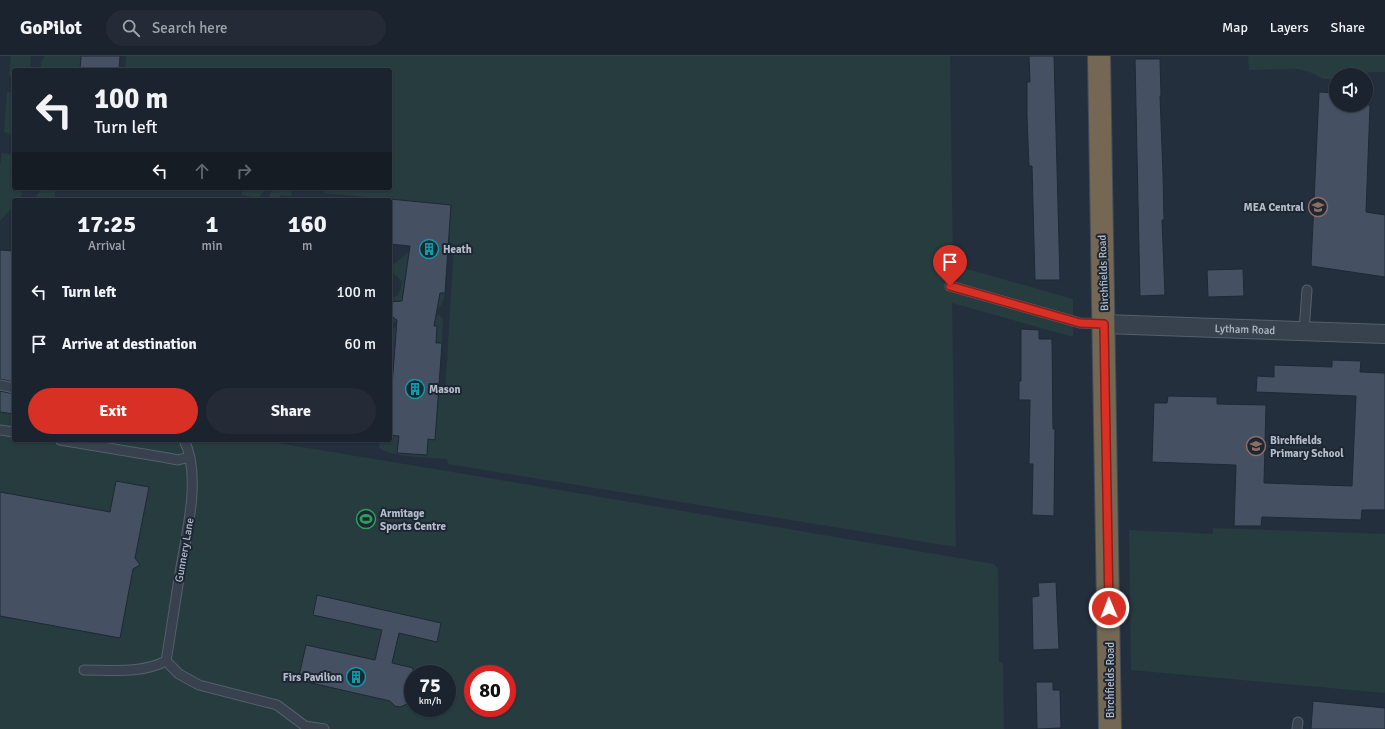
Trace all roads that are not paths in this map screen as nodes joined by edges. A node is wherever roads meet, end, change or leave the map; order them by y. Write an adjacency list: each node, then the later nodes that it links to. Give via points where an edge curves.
1 (1099, 56): 4 (highway, Birchfields Road)
2 (950, 286): 4 (lane, via 1080,323)
3 (1307, 290): 5 (lane)
4 (1104, 324): 5 (street, Lytham Road); 17 (highway, Birchfields Road)
5 (1304, 331): 6 (street, Lytham Road)
6 (1385, 334)
7 (0, 386): 8 (lane)
8 (12, 388)
9 (0, 430): 10 (lane)
10 (12, 432)
11 (72, 442): 13 (lane, via 178,460)
12 (185, 442): 13 (lane, Gunnery Lane)
13 (190, 457): 14 (lane, Gunnery Lane, via 191,509)
14 (166, 661): 15 (lane, via 141,670); 16 (lane, via 179,674 199,685 277,705 305,726)
15 (84, 670)
16 (324, 729)
17 (1110, 729)

